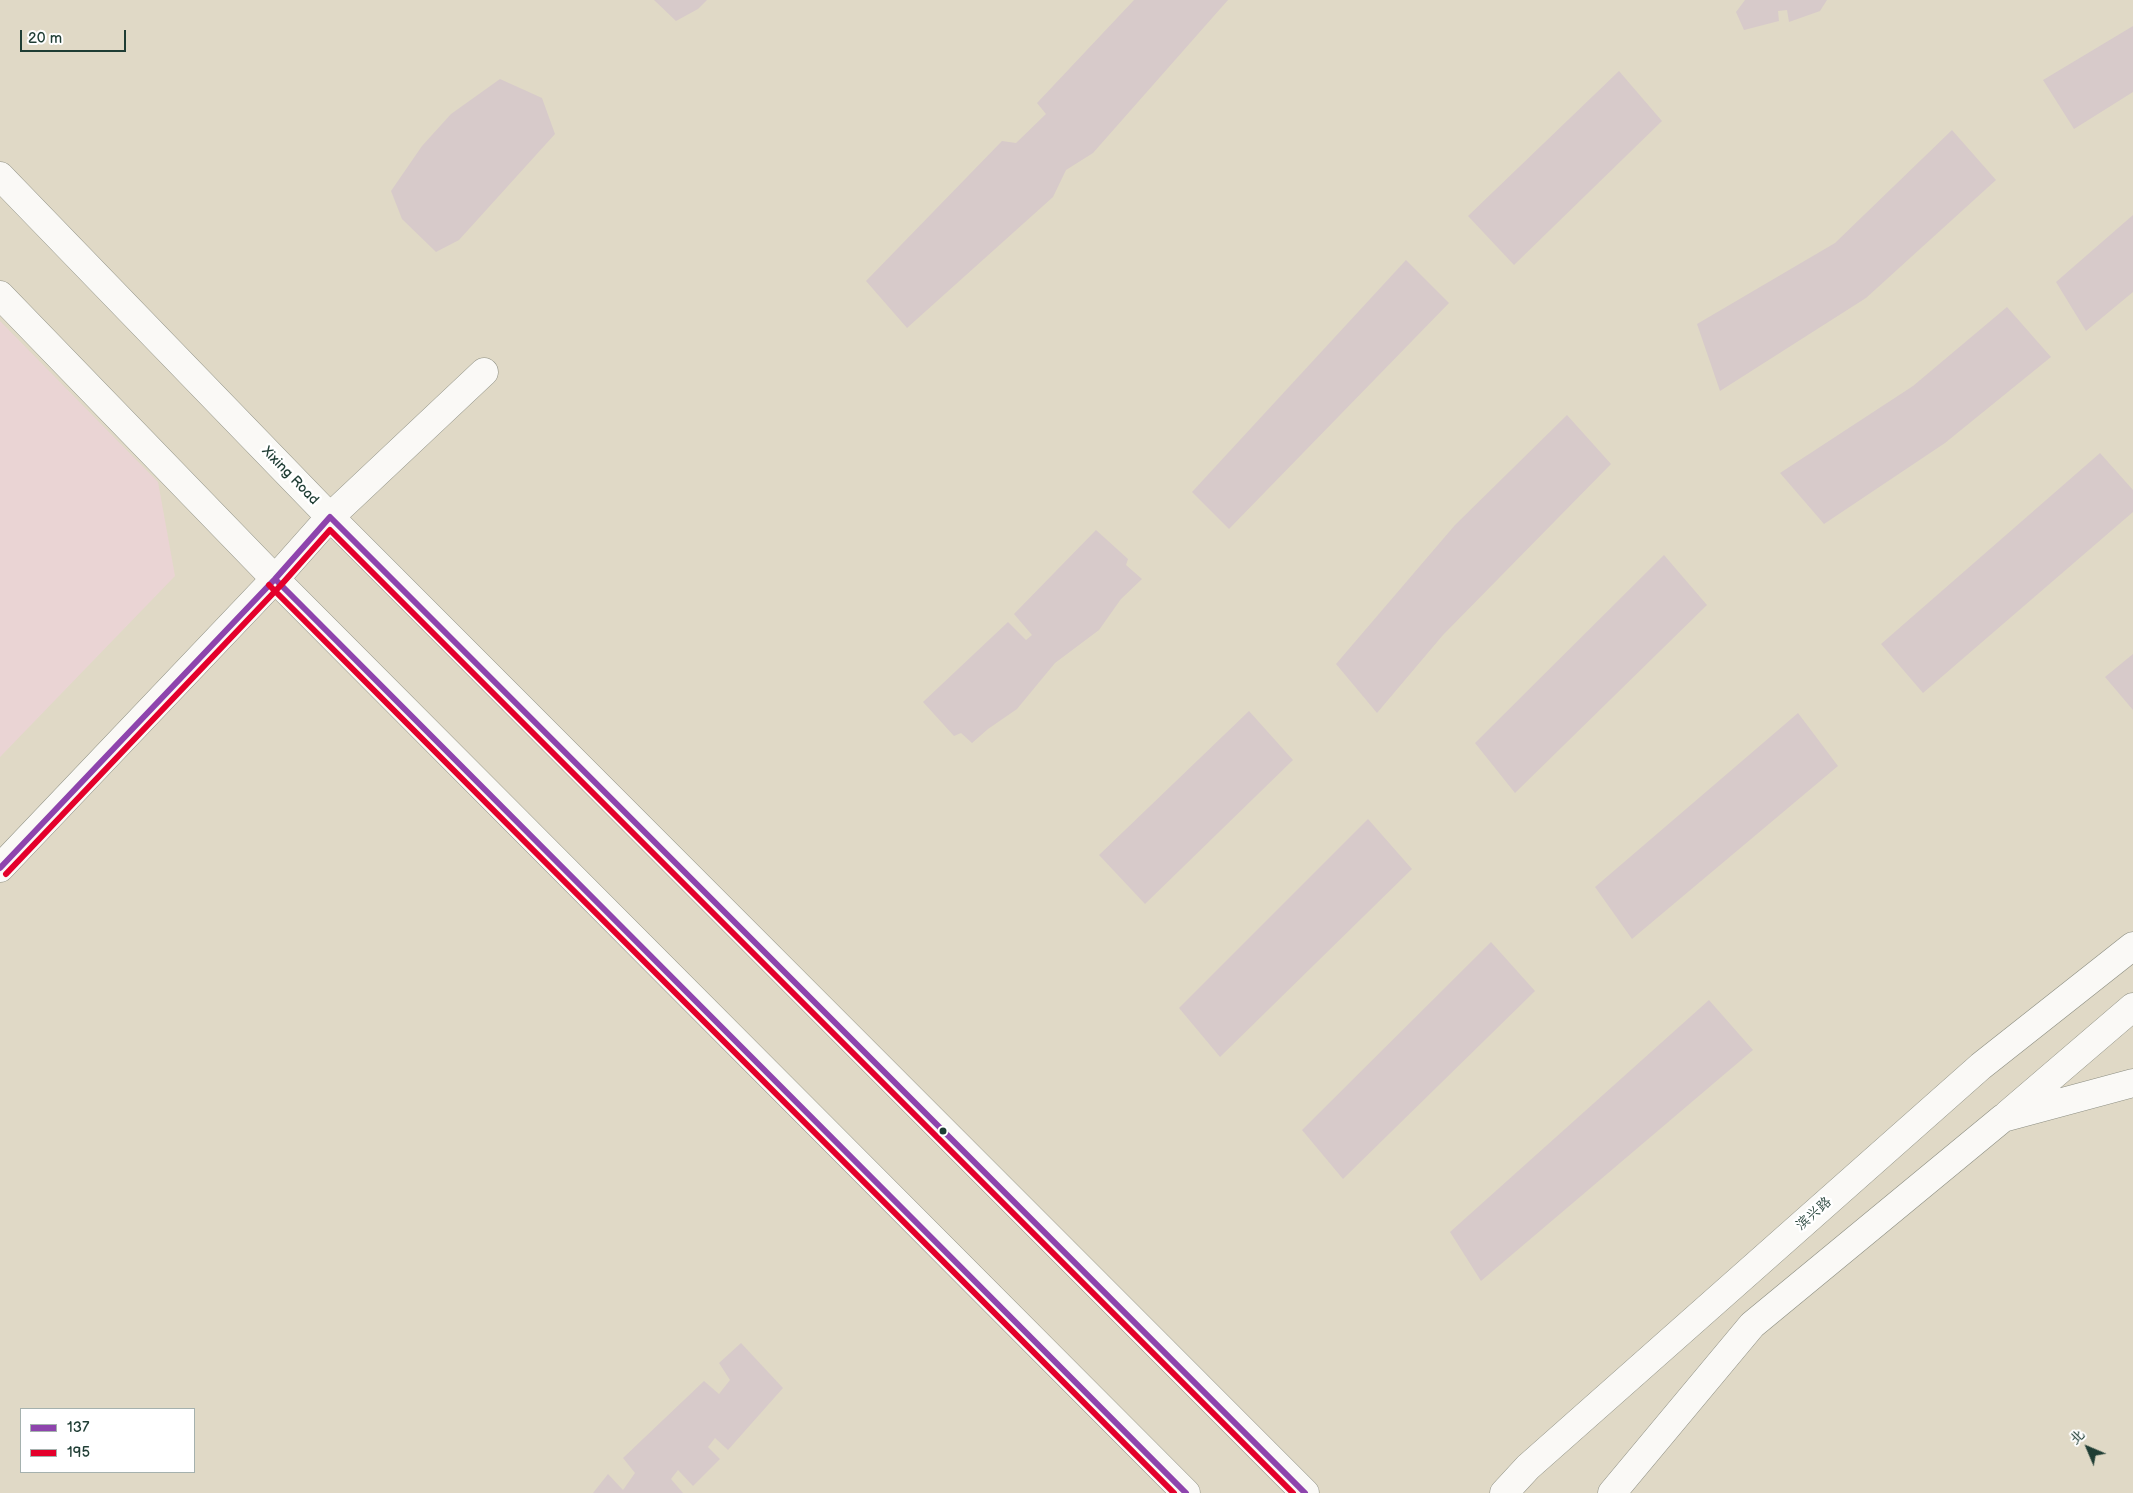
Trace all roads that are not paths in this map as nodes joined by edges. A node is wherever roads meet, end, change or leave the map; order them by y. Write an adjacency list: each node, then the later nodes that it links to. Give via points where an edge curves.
1 (0, 176): 4 (main road, Xixing Road)
2 (0, 295): 5 (main road)
3 (484, 372): 4 (main road)
4 (330, 517): 5 (main road); 12 (main road, Xixing Road)
5 (275, 579): 6 (main road); 11 (main road)
6 (0, 868)
7 (2133, 946): 13 (main road, 滨兴路, via 1981,1066 1528,1467)
8 (2133, 1007): 10 (main road)
9 (2133, 1083): 10 (main road)
10 (2003, 1118): 14 (main road, via 1752,1325)
11 (1186, 1493)
12 (1305, 1493)
13 (1504, 1493)
14 (1612, 1493)

